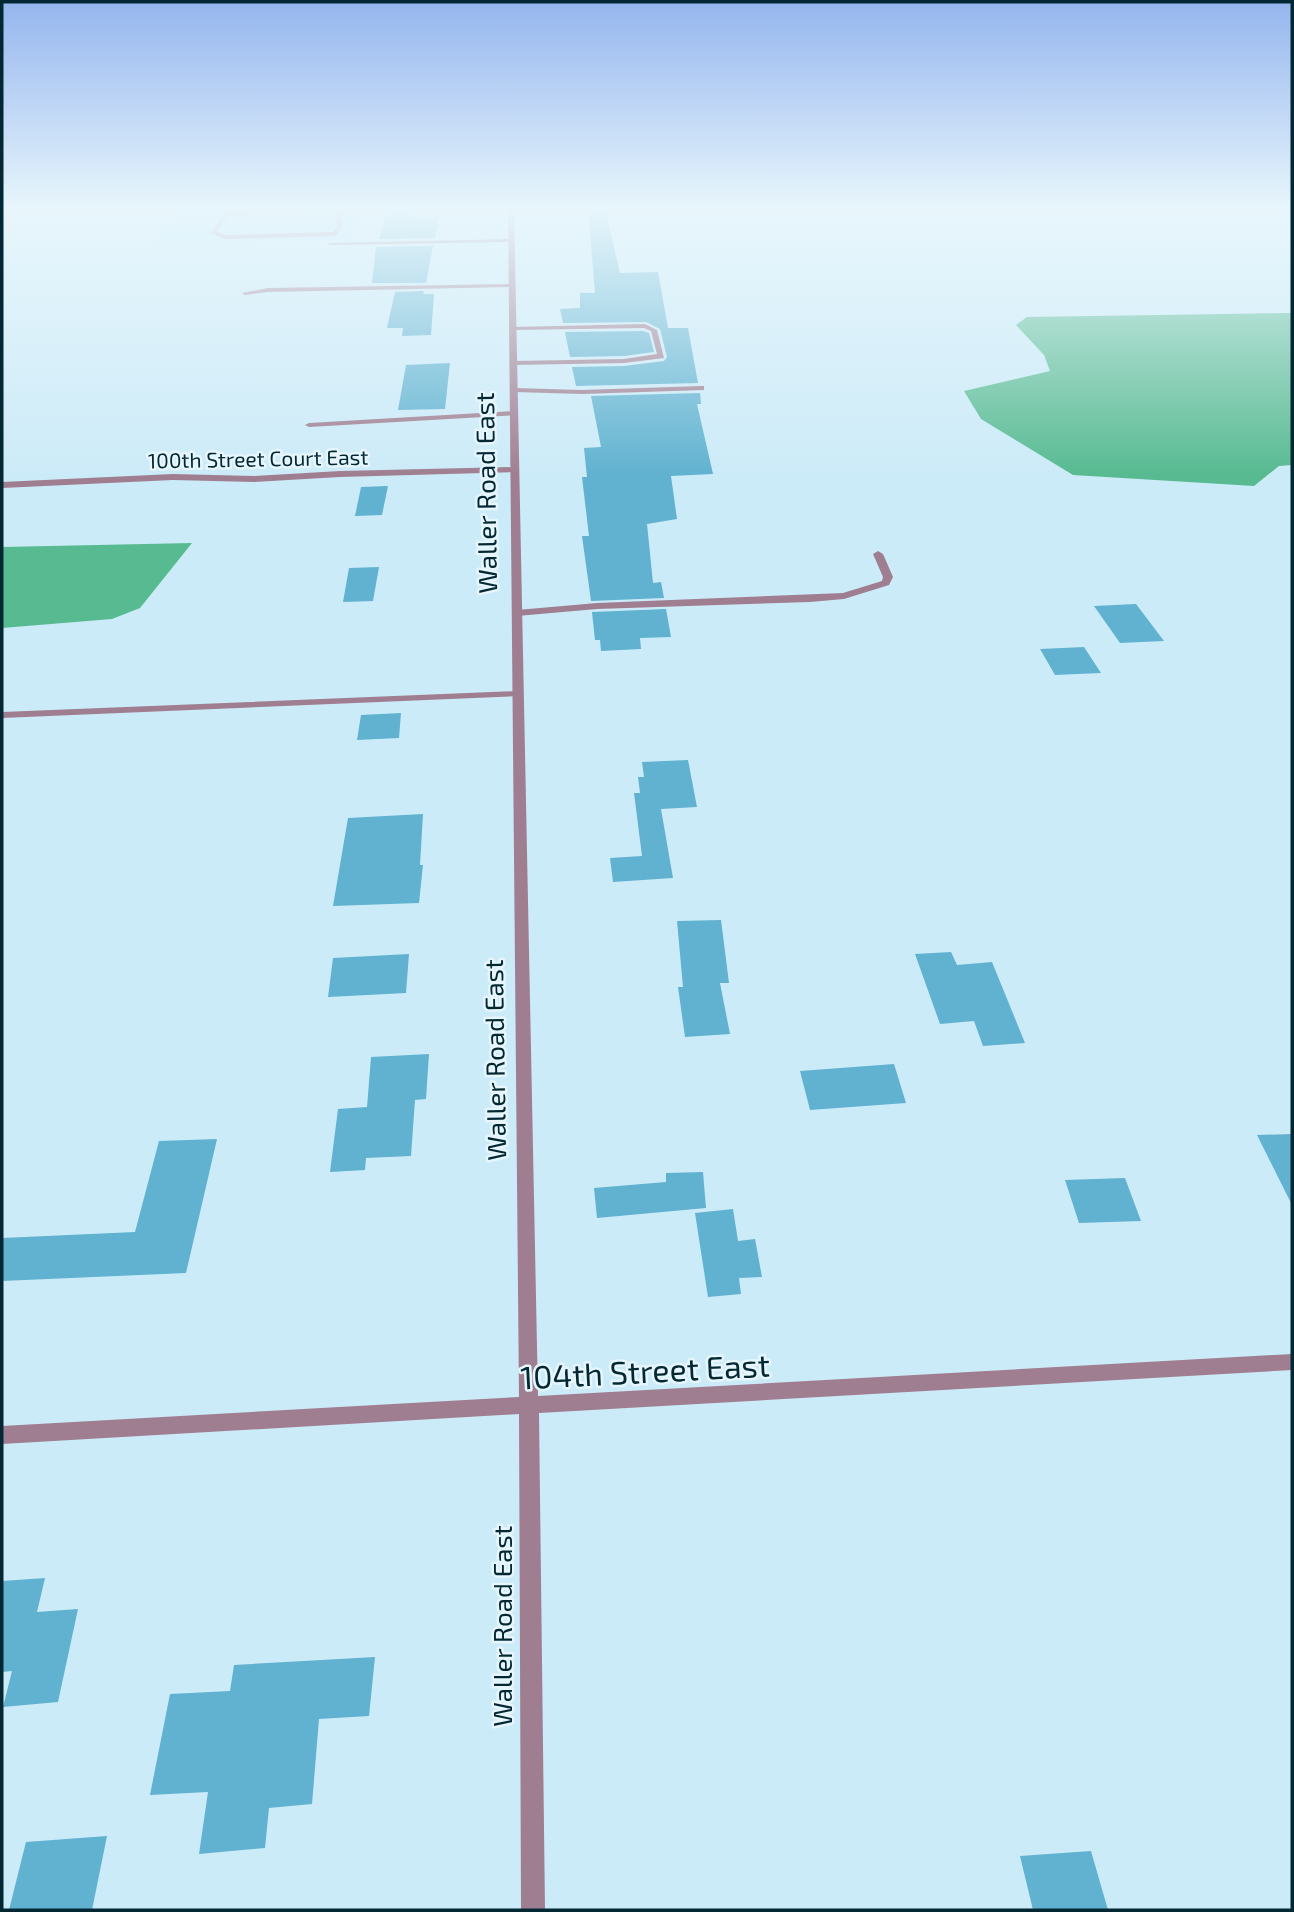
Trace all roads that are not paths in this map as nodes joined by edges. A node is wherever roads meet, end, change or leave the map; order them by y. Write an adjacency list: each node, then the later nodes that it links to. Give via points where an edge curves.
1 (512, 297): 2 (street, Waller Road East)
2 (513, 328): 3 (street, Waller Road East); 3 (street, via 645,326 654,330 661,356)
3 (513, 363): 5 (street, Waller Road East)
4 (701, 388): 5 (street)
5 (513, 390): 6 (street, Waller Road East)
6 (514, 413): 7 (street); 8 (street, Waller Road East)
7 (309, 425)
8 (514, 470): 9 (street, 100th Street Court East); 11 (street, Waller Road East)
9 (2, 485)
10 (878, 554): 11 (street, via 888,577 886,583 844,596)
11 (517, 613): 12 (street, Waller Road East)
12 (518, 694): 13 (street); 15 (street, Waller Road East)
13 (2, 715)
14 (1292, 1362): 15 (street, 104th Street East)
15 (529, 1406): 16 (street, 104th Street East); 17 (street, Waller Road East)
16 (2, 1435)
17 (533, 1910)

